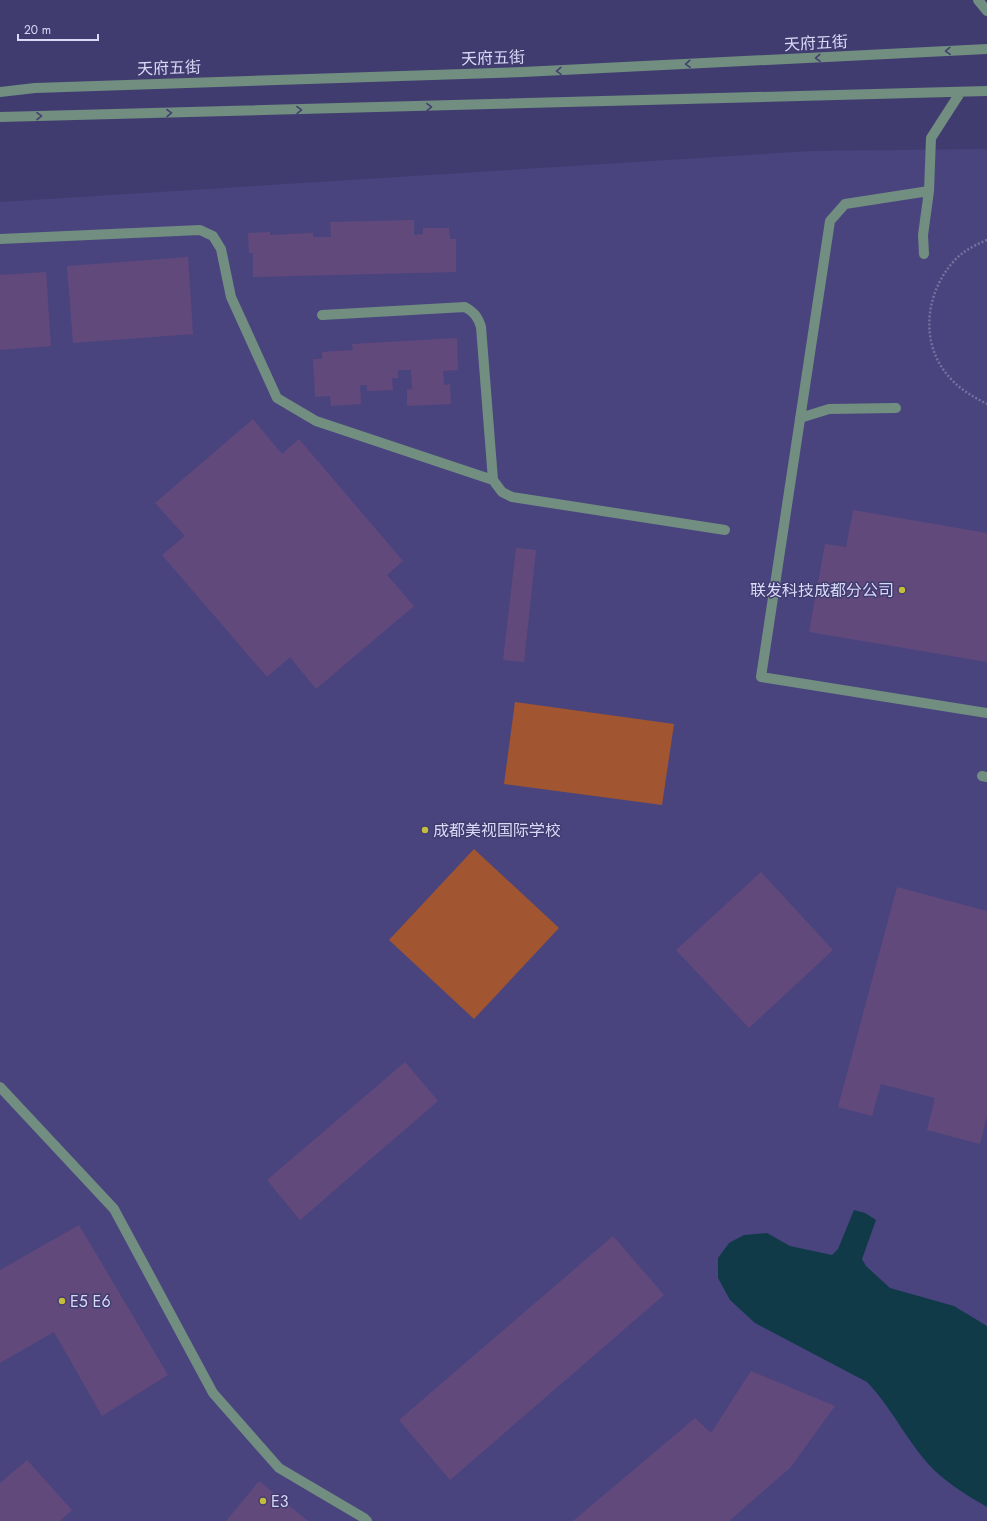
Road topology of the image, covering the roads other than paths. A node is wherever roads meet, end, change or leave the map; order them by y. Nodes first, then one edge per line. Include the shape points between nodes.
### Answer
1 (978, 0) edge
2 (987, 11) edge
3 (987, 49) edge
4 (987, 91) edge
5 (0, 92) edge
6 (960, 93) junction
7 (0, 117) edge
8 (929, 191) junction
9 (0, 239) edge
10 (924, 254) dead end
11 (322, 315) dead end
12 (896, 408) dead end
13 (800, 418) junction
14 (493, 480) junction
15 (725, 530) dead end
16 (987, 713) edge
17 (0, 1087) edge
18 (367, 1521) edge

1 - 2 street
3 -> 5 street, 天府五街 via 530,72 42,87
4 - 6 street
7 -> 6 street
6 - 8 street via 931,138
8 - 10 street via 923,235
8 - 13 street via 845,204 830,221
9 - 14 street via 200,230 213,236 221,249 231,297 277,398 316,421
11 - 14 street via 465,307 473,312 481,327
12 - 13 street via 829,409
13 - 16 street via 761,677
14 - 15 street via 502,492 512,497
17 - 18 street via 114,1208 213,1393 279,1468

